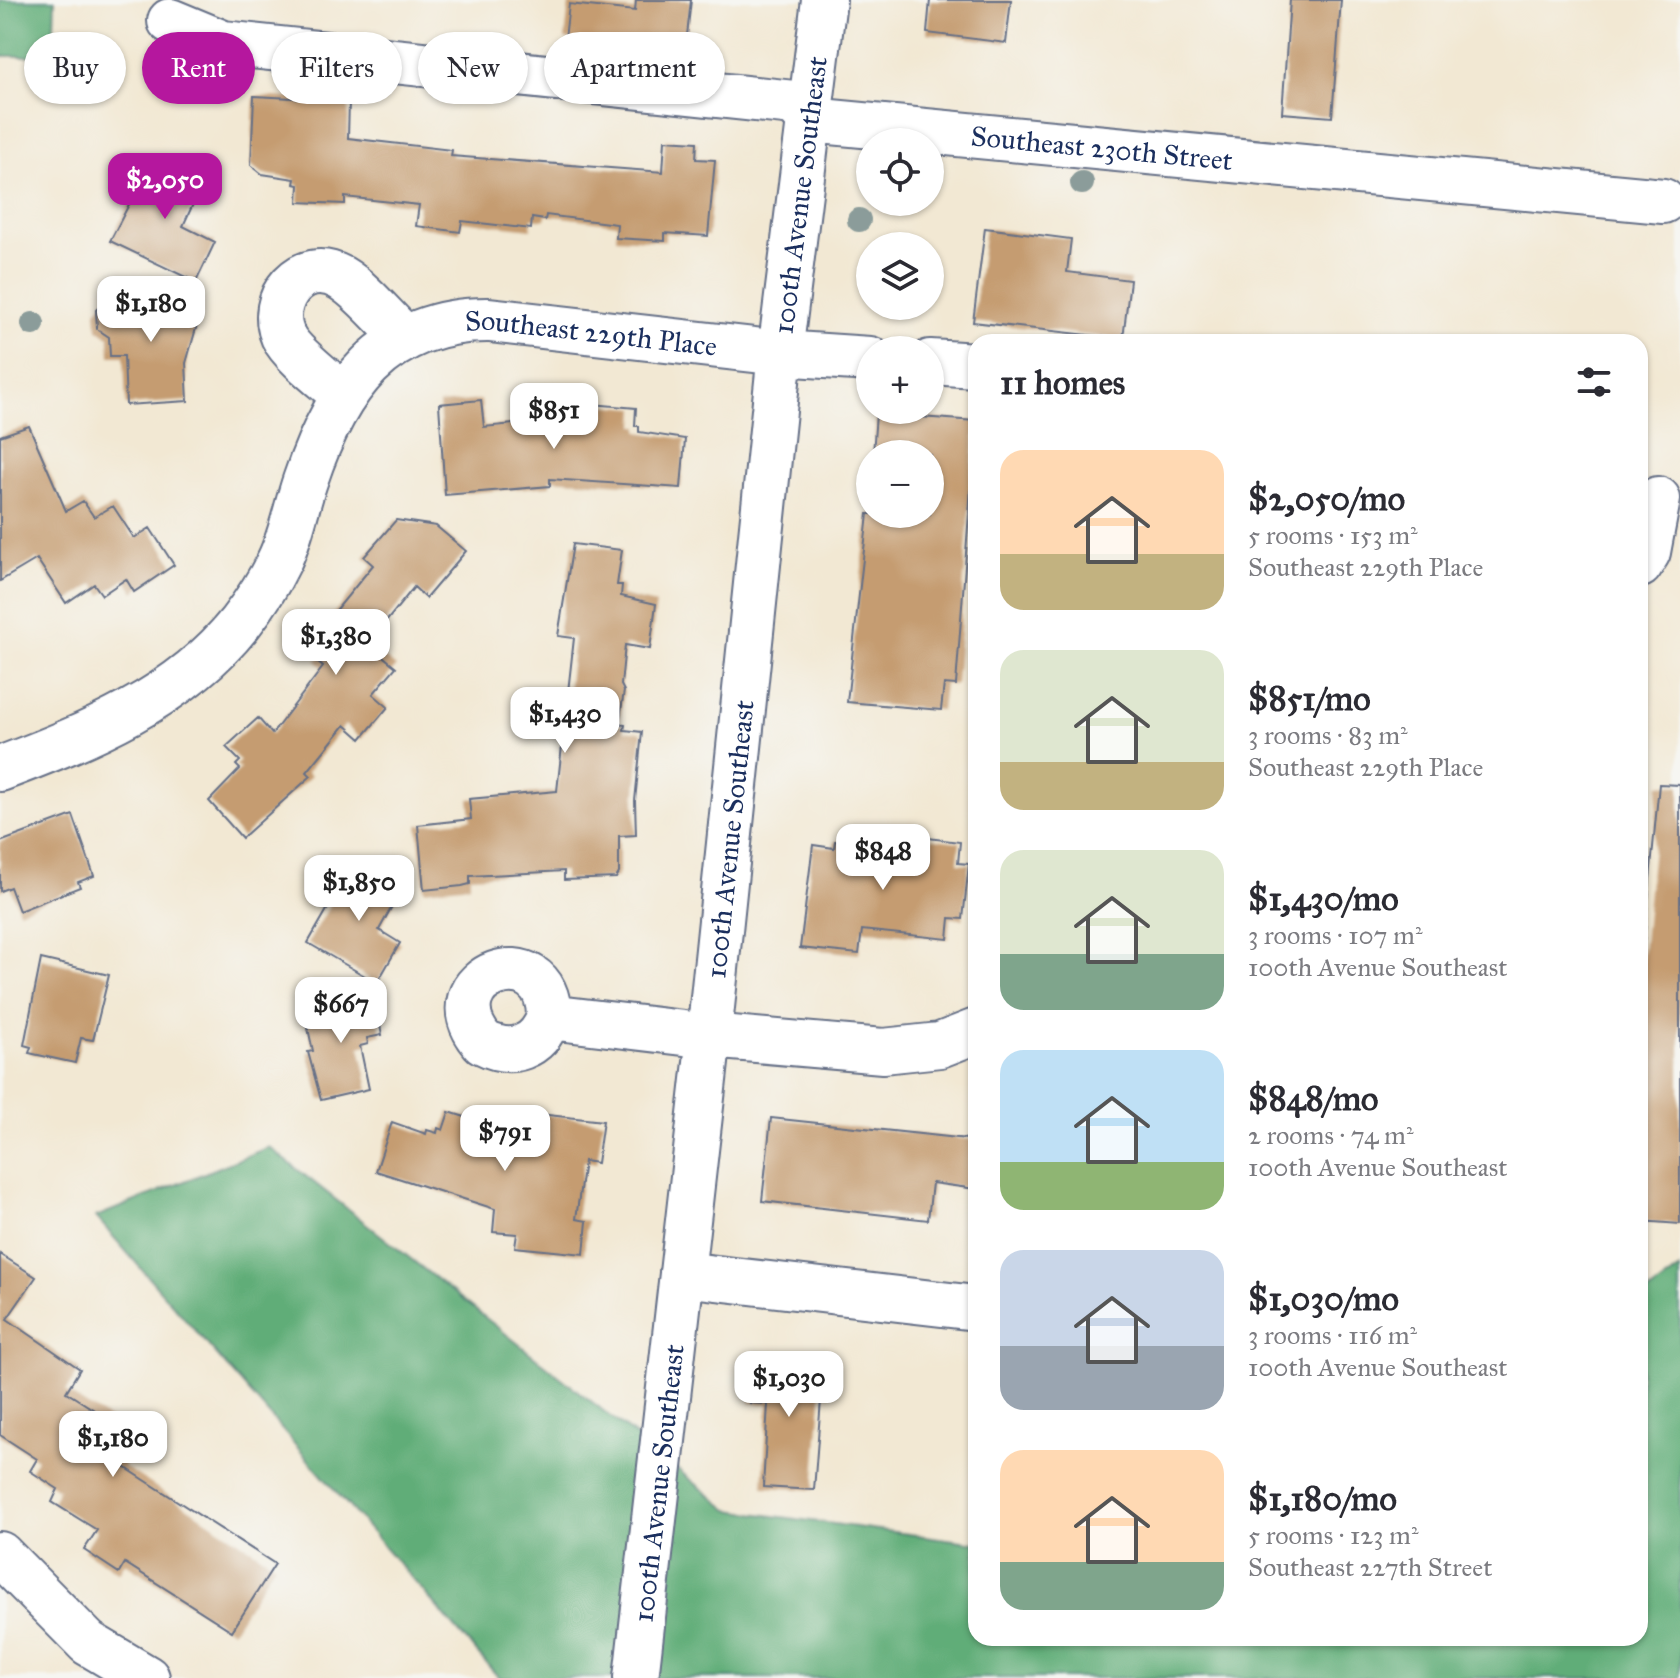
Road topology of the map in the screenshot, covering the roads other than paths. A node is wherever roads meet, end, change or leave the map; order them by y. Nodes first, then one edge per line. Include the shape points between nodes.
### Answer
1 (824, 0) edge
2 (170, 21) dead end
3 (810, 120) junction
4 (1663, 201) dead end
5 (404, 337) junction
6 (780, 353) junction
7 (856, 358) edge
8 (944, 363) edge
9 (968, 364) edge
10 (344, 396) junction
11 (1658, 499) dead end
12 (1648, 552) edge
13 (2, 763) edge
14 (549, 1017) dead end
15 (968, 1034) edge
16 (709, 1036) junction
17 (682, 1274) junction
18 (968, 1307) edge
19 (0, 1554) edge
20 (147, 1678) edge
21 (636, 1678) edge

1 - 3 street, 100th Avenue Southeast
2 - 3 street, Southeast 230th Street via 223,43 794,103
3 - 4 street, Southeast 230th Street
3 - 6 street, 100th Avenue Southeast
5 - 6 street, Southeast 229th Place via 457,319 489,320
5 - 10 street, Southeast 229th Place via 365,366
5 - 10 street via 341,278 322,272 296,278 282,293 277,319 284,340
6 - 7 street, Southeast 229th Place
6 - 16 street, 100th Avenue Southeast
8 - 9 street
10 - 13 street, Southeast 229th Place via 306,476 280,560 239,624 181,681 115,721
11 - 12 street
14 - 16 street
15 - 16 street via 907,1050
16 - 17 street, 100th Avenue Southeast
17 - 18 street
17 - 21 street, 100th Avenue Southeast
19 - 20 street via 88,1643

